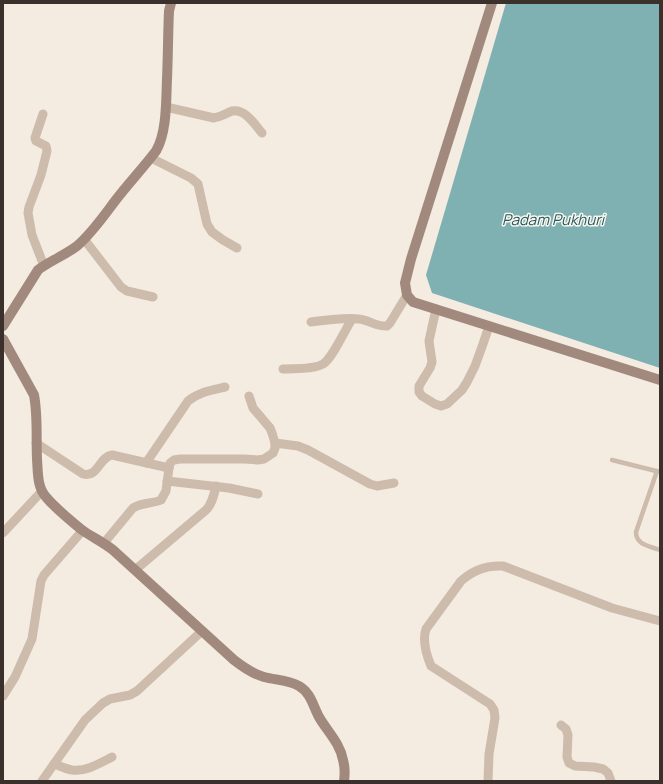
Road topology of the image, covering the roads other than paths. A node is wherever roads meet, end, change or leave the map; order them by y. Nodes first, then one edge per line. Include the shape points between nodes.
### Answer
1 (170, 3) edge
2 (492, 3) edge
3 (166, 107) junction
4 (43, 114) dead end
5 (262, 133) dead end
6 (151, 158) junction
7 (84, 240) junction
8 (237, 248) dead end
9 (44, 266) junction
10 (407, 295) junction
11 (153, 297) dead end
12 (436, 309) junction
13 (352, 319) junction
14 (312, 322) dead end
15 (3, 326) edge
16 (489, 326) junction
17 (3, 339) edge
18 (283, 369) dead end
19 (660, 380) edge
20 (225, 387) dead end
21 (249, 396) dead end
22 (36, 442) junction
23 (275, 443) junction
24 (612, 460) dead end
25 (146, 463) junction
26 (169, 468) junction
27 (658, 472) edge
28 (167, 480) junction
29 (394, 483) dead end
30 (216, 486) junction
31 (42, 491) junction
32 (258, 494) dead end
33 (83, 530) junction
34 (3, 533) edge
35 (104, 543) junction
36 (660, 550) edge
37 (135, 570) junction
38 (660, 622) edge
39 (202, 631) junction
40 (3, 696) edge
41 (561, 725) dead end
42 (112, 757) dead end
43 (54, 764) junction
44 (42, 781) edge
45 (344, 781) edge
46 (488, 781) edge
47 (611, 781) edge

1 - 3 street
2 - 10 street via 410,259 405,283
3 - 5 street via 214,118 234,110 247,116
3 - 6 street via 162,139
4 - 9 street via 35,138 38,143 46,146 47,151 28,213 32,235
6 - 7 street
6 - 8 street via 198,184 207,224 212,232
7 - 9 street
7 - 11 street via 120,287
9 - 15 street via 38,270
10 - 12 street via 413,302
10 - 13 street via 387,326
12 - 16 street
12 - 16 street via 429,341 432,362 419,386 419,392 441,406 447,404 462,390 475,366
13 - 14 street
13 - 18 street via 324,364
16 - 19 street
17 - 22 street via 34,395
20 - 25 street via 201,393 188,401
21 - 23 street via 253,408 270,428
22 - 25 street via 87,475 94,472 108,456
22 - 31 street via 38,479
23 - 26 street via 272,453 264,459 180,459 170,463
23 - 29 street via 308,450 370,484 377,486
24 - 27 lane
25 - 26 street
26 - 28 street
27 - 36 lane via 636,537 639,542
28 - 30 street
28 - 35 street via 166,491 161,500 133,508
30 - 32 street
30 - 37 street via 210,506
31 - 33 street via 63,514
31 - 34 street
33 - 35 street
33 - 40 street via 41,581 32,639 15,677
35 - 37 street
37 - 39 street
38 - 46 street via 612,608 502,566 485,567 461,581 426,629 424,641 431,666 490,704 494,710
39 - 43 street via 137,691 104,703 86,720
39 - 45 street via 245,668 262,677 299,686 310,696 319,717 338,746 345,769
41 - 47 street via 568,735 569,763 603,769
42 - 43 street via 95,766 78,770
43 - 44 street

